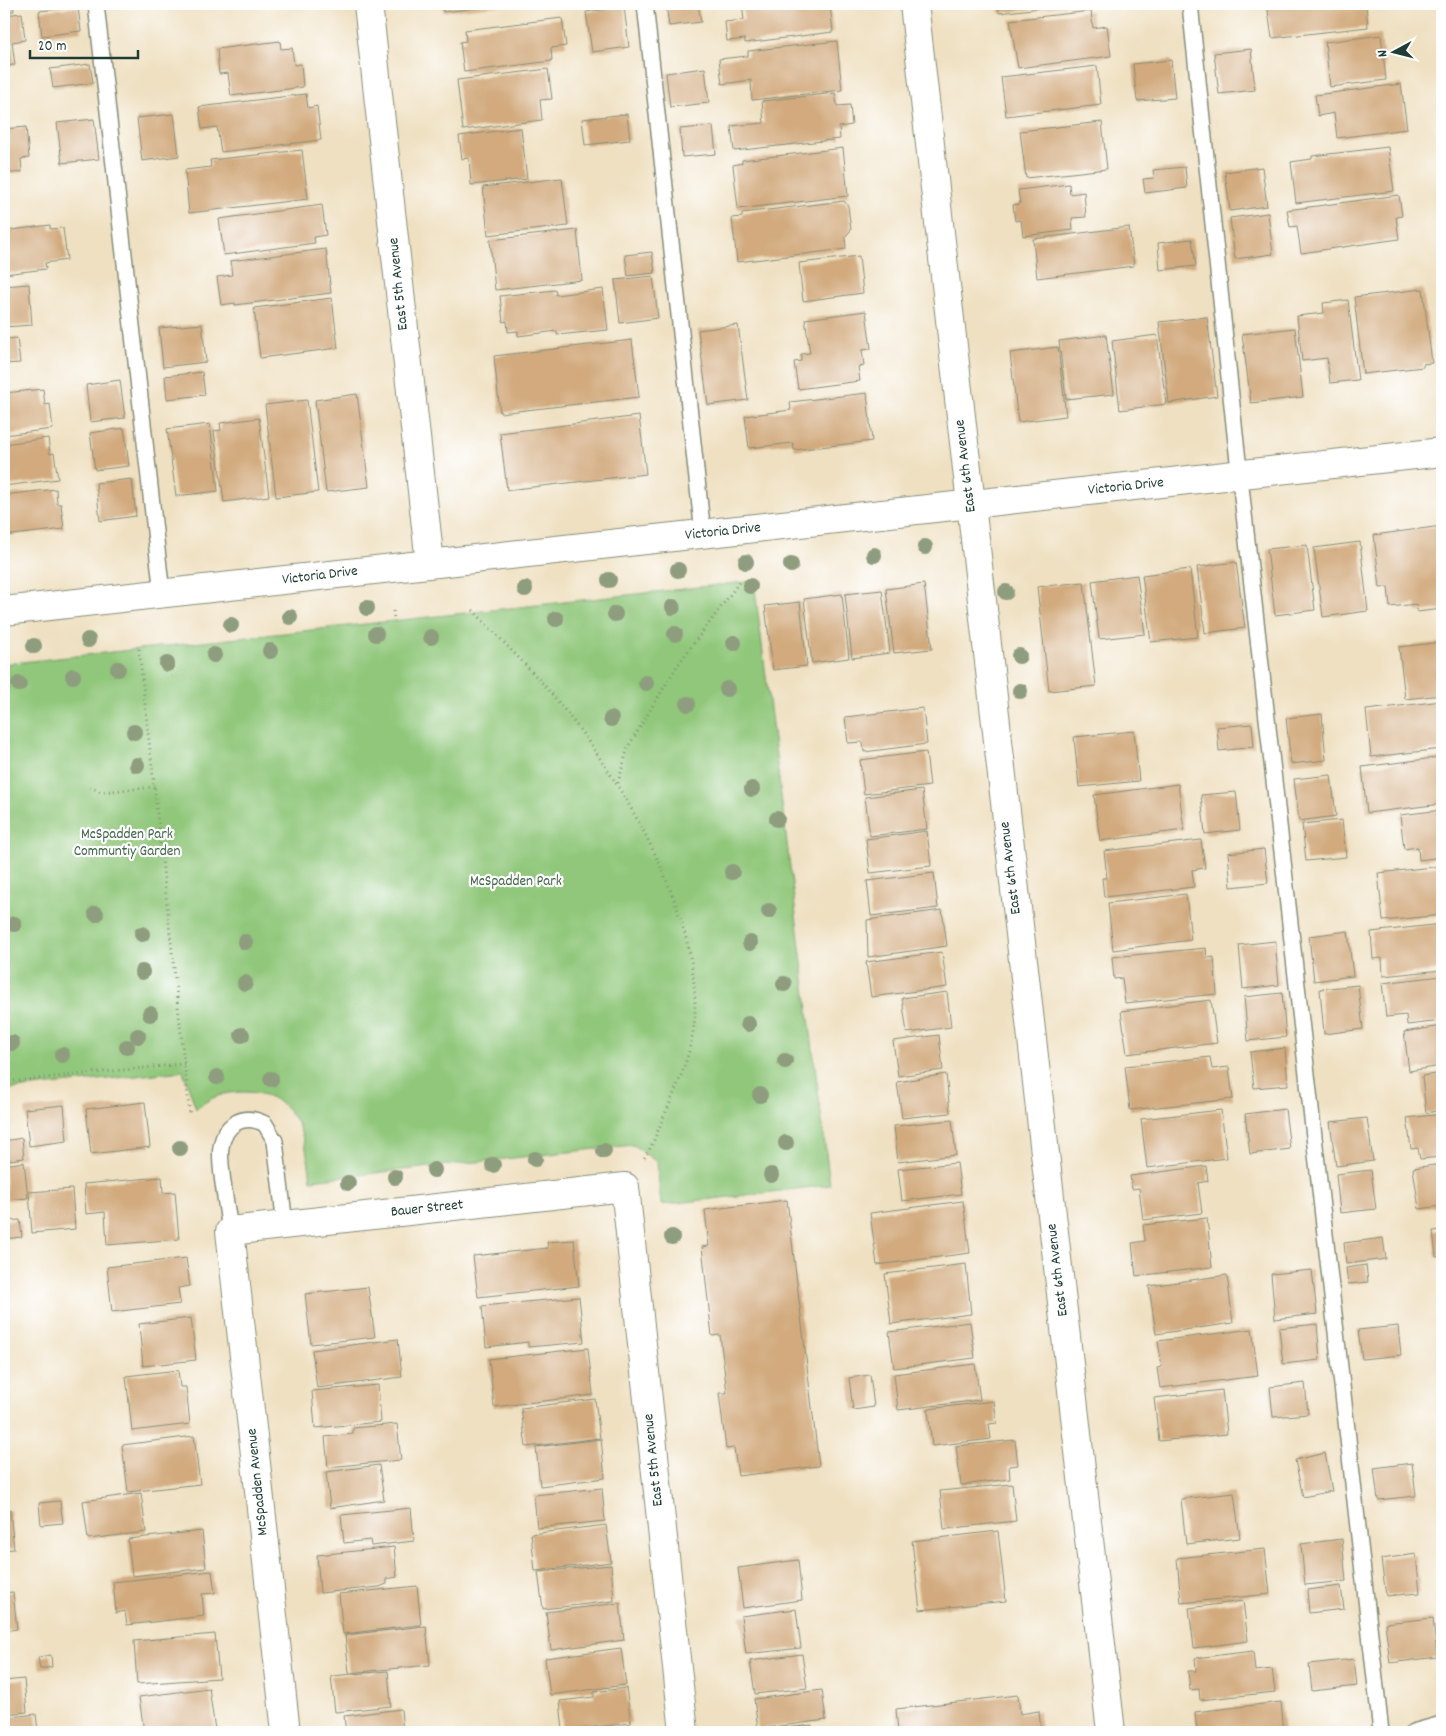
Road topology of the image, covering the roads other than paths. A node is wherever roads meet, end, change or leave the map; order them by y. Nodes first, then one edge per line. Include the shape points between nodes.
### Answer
1 (96, 4) edge
2 (368, 4) edge
3 (645, 4) edge
4 (914, 4) edge
5 (1190, 4) edge
6 (1442, 452) edge
7 (1240, 474) junction
8 (970, 504) junction
9 (703, 534) junction
10 (430, 564) junction
11 (162, 594) junction
12 (4, 611) edge
13 (625, 1187) joint
14 (285, 1225) junction
15 (230, 1231) junction
16 (1442, 1724) edge
17 (286, 1732) edge
18 (684, 1732) edge
19 (1111, 1732) edge
20 (1381, 1732) edge
21 (1414, 1732) edge

1 - 11 lane
2 - 10 street, East 5th Avenue
3 - 9 lane
4 - 8 street, East 6th Avenue
5 - 7 lane
6 - 7 street, Victoria Drive
7 - 8 street, Victoria Drive
7 - 20 lane
8 - 9 street, Victoria Drive
8 - 19 street, East 6th Avenue
9 - 10 street, Victoria Drive
10 - 11 street, Victoria Drive
11 - 12 street, Victoria Drive
13 - 14 street, Bauer Street
13 - 18 street, East 5th Avenue
14 - 15 street, Bauer Street
14 - 15 lane via 275,1141 266,1124 247,1118 236,1121 226,1131 220,1149
15 - 17 street, McSpadden Avenue
16 - 21 lane

